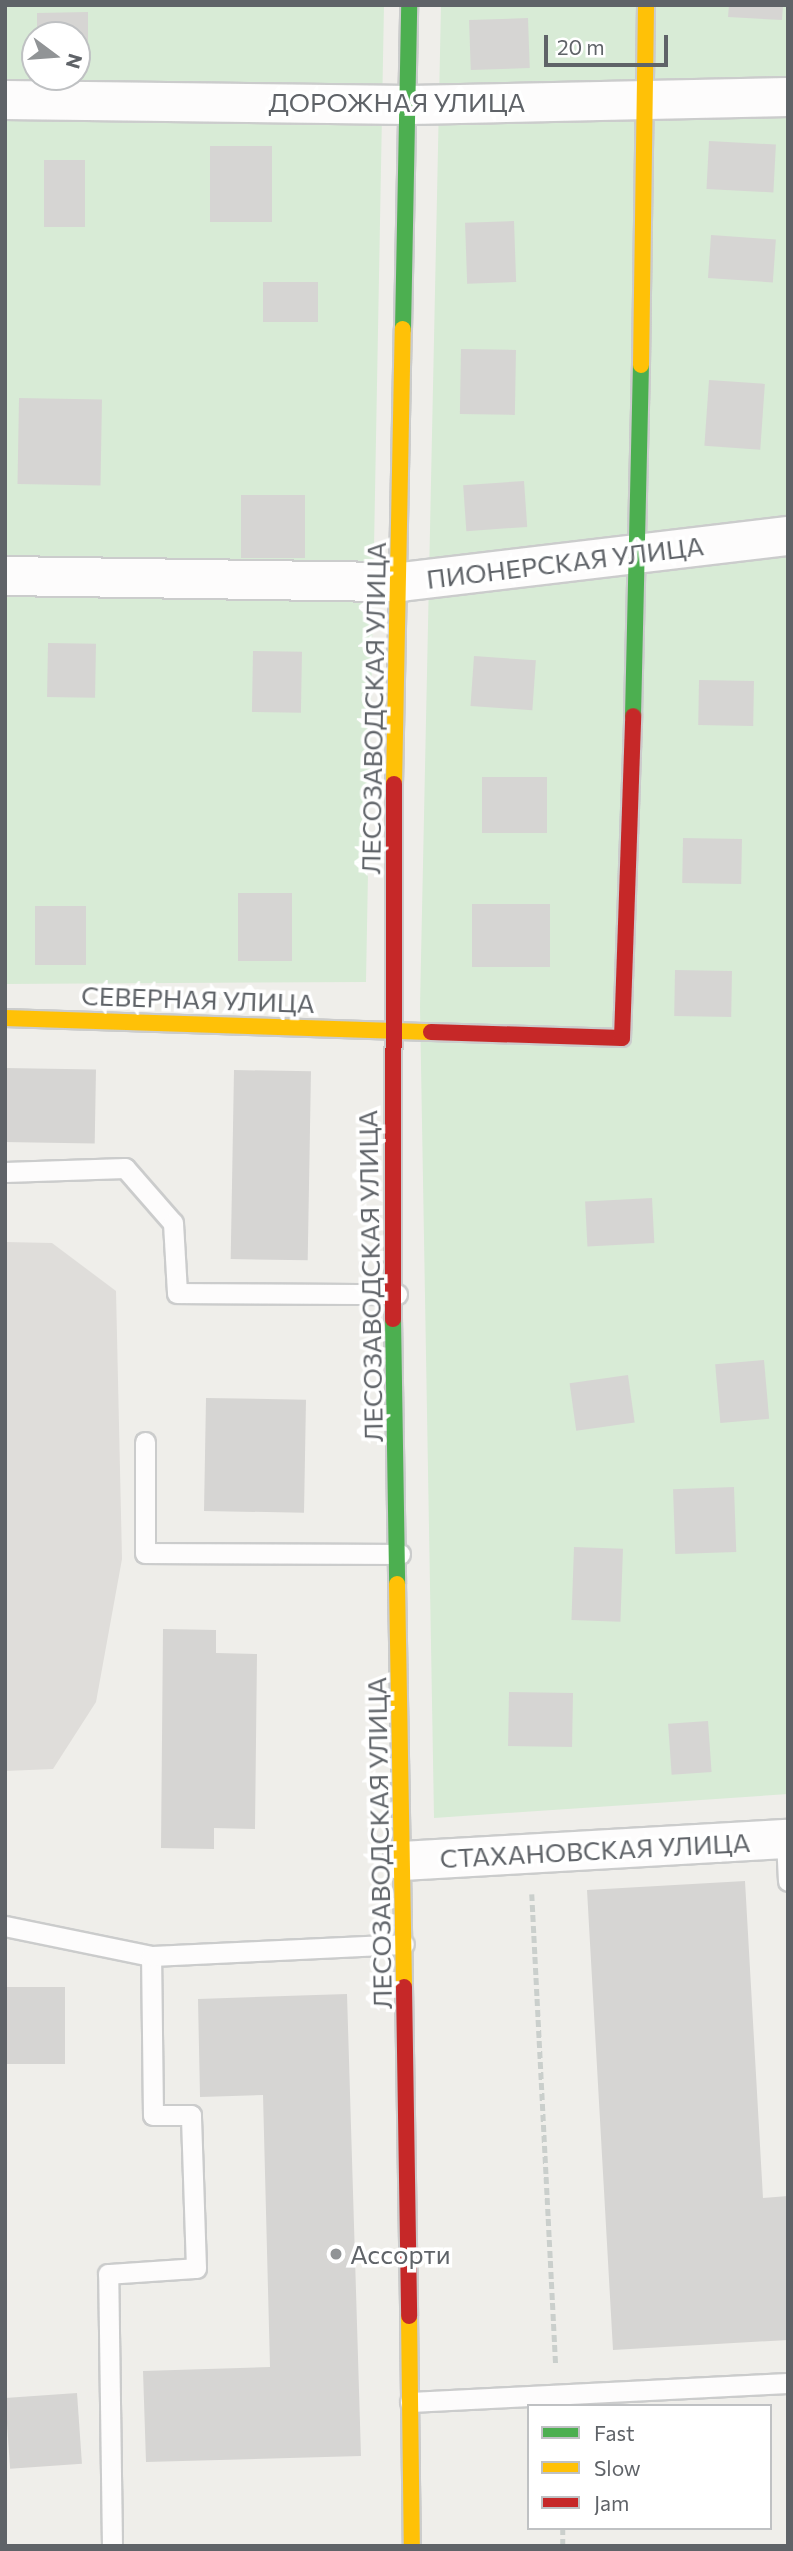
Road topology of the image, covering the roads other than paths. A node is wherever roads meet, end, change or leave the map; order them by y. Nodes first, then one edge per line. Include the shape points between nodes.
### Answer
1 (410, 5) edge
2 (646, 5) edge
3 (647, 97) junction
4 (788, 97) edge
5 (5, 100) edge
6 (410, 105) junction
7 (788, 536) edge
8 (638, 553) junction
9 (5, 576) edge
10 (401, 582) junction
11 (5, 1018) edge
12 (389, 1029) junction
13 (5, 1172) edge
14 (397, 1294) junction
15 (145, 1442) dead end
16 (400, 1554) junction
17 (787, 1840) edge
18 (402, 1861) junction
19 (788, 1881) edge
20 (5, 1926) edge
21 (404, 1944) junction
22 (151, 1956) junction
23 (788, 2383) edge
24 (410, 2402) junction
25 (112, 2546) edge
26 (412, 2546) edge

1 - 6 street, ЛЕСОЗАВОДСКАЯ УЛИЦА
2 - 3 street
3 - 4 street, ДОРОЖНАЯ УЛИЦА
3 - 6 street, ДОРОЖНАЯ УЛИЦА
3 - 8 street
5 - 6 street, ДОРОЖНАЯ УЛИЦА
6 - 10 street, ЛЕСОЗАВОДСКАЯ УЛИЦА
7 - 8 street, ПИОНЕРСКАЯ УЛИЦА
8 - 10 street, ПИОНЕРСКАЯ УЛИЦА
8 - 12 street, СЕВЕРНАЯ УЛИЦА via 622,1038
9 - 10 street, ПИОНЕРСКАЯ УЛИЦА
10 - 12 street, ЛЕСОЗАВОДСКАЯ УЛИЦА
11 - 12 street, СЕВЕРНАЯ УЛИЦА
12 - 14 street, ЛЕСОЗАВОДСКАЯ УЛИЦА
13 - 14 lane via 125,1168 173,1223 177,1293
14 - 16 street, ЛЕСОЗАВОДСКАЯ УЛИЦА
15 - 16 lane via 145,1553
16 - 18 street, ЛЕСОЗАВОДСКАЯ УЛИЦА
17 - 18 street, СТАХАНОВСКАЯ УЛИЦА
17 - 19 lane
18 - 21 street, ЛЕСОЗАВОДСКАЯ УЛИЦА
20 - 22 lane
21 - 22 lane
21 - 24 street, ЛЕСОЗАВОДСКАЯ УЛИЦА
22 - 25 lane via 153,2115 191,2115 196,2268 108,2274
23 - 24 lane
24 - 26 street, ЛЕСОЗАВОДСКАЯ УЛИЦА

